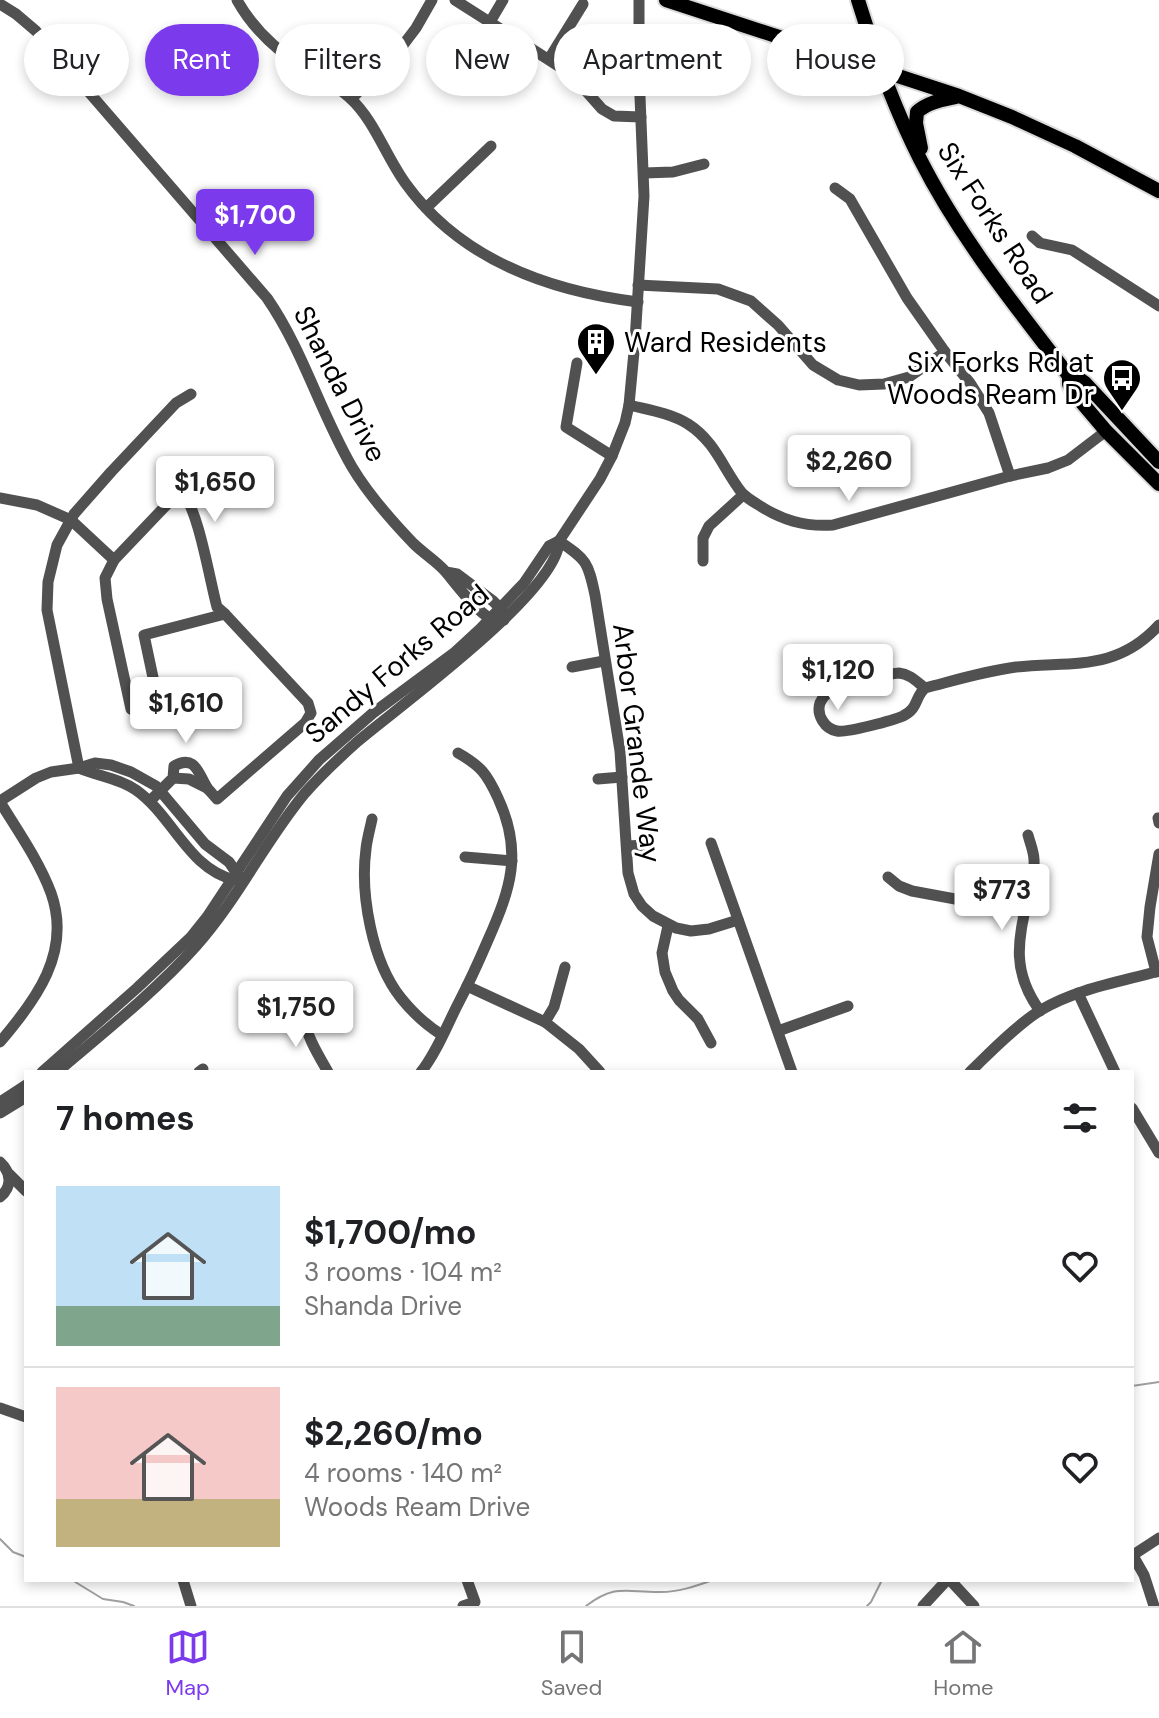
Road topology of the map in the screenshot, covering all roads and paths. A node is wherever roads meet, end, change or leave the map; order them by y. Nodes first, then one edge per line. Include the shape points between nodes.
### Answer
1 (237, 0) edge
2 (432, 0) edge
3 (455, 0) edge
4 (503, 0) edge
5 (639, 0) edge
6 (666, 0) edge
7 (858, 0) edge
8 (0, 4) edge
9 (583, 4) dead end
10 (490, 22) junction
11 (866, 24) edge
12 (767, 33) edge
13 (549, 59) junction
14 (904, 78) edge
15 (892, 96) edge
16 (959, 96) junction
17 (351, 99) junction
18 (641, 117) junction
19 (491, 146) dead end
20 (921, 161) junction
21 (704, 164) dead end
22 (644, 173) junction
23 (835, 188) dead end
24 (1159, 191) edge
25 (426, 208) junction
26 (1032, 236) dead end
27 (638, 285) junction
28 (638, 302) junction
29 (1159, 306) edge
30 (945, 352) junction
31 (577, 363) dead end
32 (1069, 376) junction
33 (191, 394) dead end
34 (629, 405) junction
35 (1106, 431) junction
36 (612, 456) junction
37 (1159, 462) edge
38 (1010, 476) junction
39 (1159, 484) edge
40 (743, 495) junction
41 (0, 498) edge
42 (71, 520) junction
43 (559, 541) junction
44 (114, 560) junction
45 (703, 561) dead end
46 (446, 572) junction
47 (225, 614) junction
48 (502, 614) junction
49 (491, 619) junction
50 (1159, 625) edge
51 (604, 661) junction
52 (572, 667) dead end
53 (925, 688) junction
54 (458, 753) dead end
55 (79, 768) junction
56 (622, 777) junction
57 (598, 779) dead end
58 (160, 792) junction
59 (150, 801) junction
60 (0, 802) edge
61 (372, 819) dead end
62 (1028, 835) dead end
63 (711, 843) dead end
64 (647, 845) dead end
65 (627, 846) junction
66 (1159, 854) edge
67 (465, 857) dead end
68 (512, 861) junction
69 (237, 877) junction
70 (888, 877) dead end
71 (1025, 912) junction
72 (738, 920) junction
73 (668, 926) junction
74 (565, 967) dead end
75 (1157, 972) edge
76 (467, 986) junction
77 (1078, 993) junction
78 (848, 1006) dead end
79 (1040, 1011) junction
80 (303, 1014) dead end
81 (545, 1022) junction
82 (778, 1031) junction
83 (442, 1035) junction
84 (0, 1042) edge
85 (711, 1043) dead end
86 (44, 1070) edge
87 (59, 1070) edge
88 (327, 1070) edge
89 (425, 1070) edge
90 (598, 1070) edge
91 (791, 1070) edge
92 (972, 1070) edge
93 (1114, 1070) edge
94 (24, 1086) edge
95 (24, 1098) edge
96 (0, 1102) edge
97 (1134, 1111) edge
98 (0, 1113) edge
99 (1159, 1153) edge
100 (0, 1162) edge
101 (9, 1174) junction
102 (24, 1190) edge
103 (24, 1192) edge
104 (2, 1196) edge
105 (0, 1408) edge
106 (24, 1416) edge
107 (1159, 1538) edge
108 (1134, 1553) edge
109 (1134, 1556) edge
110 (184, 1582) edge
111 (467, 1582) edge
112 (946, 1582) edge
113 (950, 1582) edge
114 (469, 1604) edge
115 (191, 1606) edge
116 (923, 1606) edge
117 (974, 1606) edge
118 (1154, 1606) edge

1 - 17 street via 254,27 280,51
2 - 17 street via 394,57
3 - 10 street
4 - 10 street
5 - 18 street, Sandy Forks Road
6 - 12 main road
7 - 11 main road, Six Forks Road
8 - 46 street, Shanda Drive via 36,31 267,298 359,477 401,530
9 - 13 street
10 - 13 street
13 - 18 street via 571,74 602,109 614,116
14 - 16 main road
15 - 20 main road, Six Forks Road
16 - 20 main road via 917,112
16 - 24 main road via 1075,146
17 - 25 street
18 - 22 street, Sandy Forks Road
19 - 25 street
20 - 32 main road, Six Forks Road via 977,253
21 - 22 street
22 - 27 street, Sandy Forks Road
23 - 30 street via 850,199
25 - 28 street via 509,269
26 - 29 street via 1072,250
27 - 28 street, Sandy Forks Road
27 - 30 street via 718,289 751,301 813,365 859,385 909,377
28 - 34 street, Sandy Forks Road
30 - 38 street via 989,413
31 - 36 street via 566,427
32 - 35 main road, Six Forks Road via 1072,391
32 - 37 main road, Six Forks Road via 1085,383
33 - 42 street via 176,403
34 - 36 street, Sandy Forks Road
34 - 40 street via 663,412 704,437
35 - 38 street via 1068,460
35 - 39 main road, Six Forks Road
36 - 43 street, Sandy Forks Road
38 - 40 street via 833,525 790,522
40 - 45 street via 709,526
41 - 42 street via 37,505
42 - 44 street
42 - 55 street via 57,545 47,610
43 - 48 street, Sandy Forks Road via 549,546
43 - 51 street, Arbor Grande Way via 583,558 590,572
44 - 47 street via 182,493 196,524 217,607
44 - 47 street via 105,578 107,599 131,709 139,714 157,707 158,701 144,635
46 - 48 street, Shanda Drive via 457,574
46 - 49 street, Shanda Drive
47 - 58 street via 308,703 311,713 217,799 197,778 173,778
48 - 49 street
48 - 69 street, Sandy Forks Road via 477,645 326,771
49 - 69 street, Sandy Forks Road via 319,760 287,796
50 - 53 street via 1145,640 1107,659 984,672
51 - 52 street
51 - 56 street, Arbor Grande Way
53 - 53 street via 915,709 902,717 836,731 820,716 820,703 828,692 895,673
54 - 68 street via 476,763 490,783 507,818
55 - 58 street via 111,765
55 - 59 street via 134,788
55 - 60 street via 36,778
56 - 57 street
56 - 65 street, Arbor Grande Way
58 - 59 street
58 - 69 street via 205,844 229,862
59 - 69 street via 207,867 221,877
60 - 84 street via 52,895 57,943 37,994
61 - 83 street via 365,872 374,938 399,997
62 - 71 street via 1034,859
63 - 72 street
64 - 65 street
65 - 73 street, Arbor Grande Way via 634,894
66 - 75 street via 1147,937
67 - 68 street
68 - 76 street via 505,902
69 - 86 street, Sandy Forks Road via 191,937
69 - 87 street, Sandy Forks Road via 196,946
70 - 71 street via 912,891
71 - 79 street via 1018,958
72 - 73 street via 691,931
72 - 82 street
73 - 85 street via 662,953 665,972
74 - 81 street
75 - 77 street
76 - 81 street
76 - 83 street
77 - 79 street
77 - 93 street
78 - 82 street
79 - 92 street
80 - 88 street
81 - 90 street
82 - 91 street
83 - 89 street
94 - 96 street
95 - 98 street
97 - 99 street
100 - 101 street
101 - 102 street
101 - 104 street
103 - 104 street
105 - 106 street
107 - 108 street
109 - 118 street
110 - 115 street
111 - 114 street
112 - 116 street
113 - 117 street

